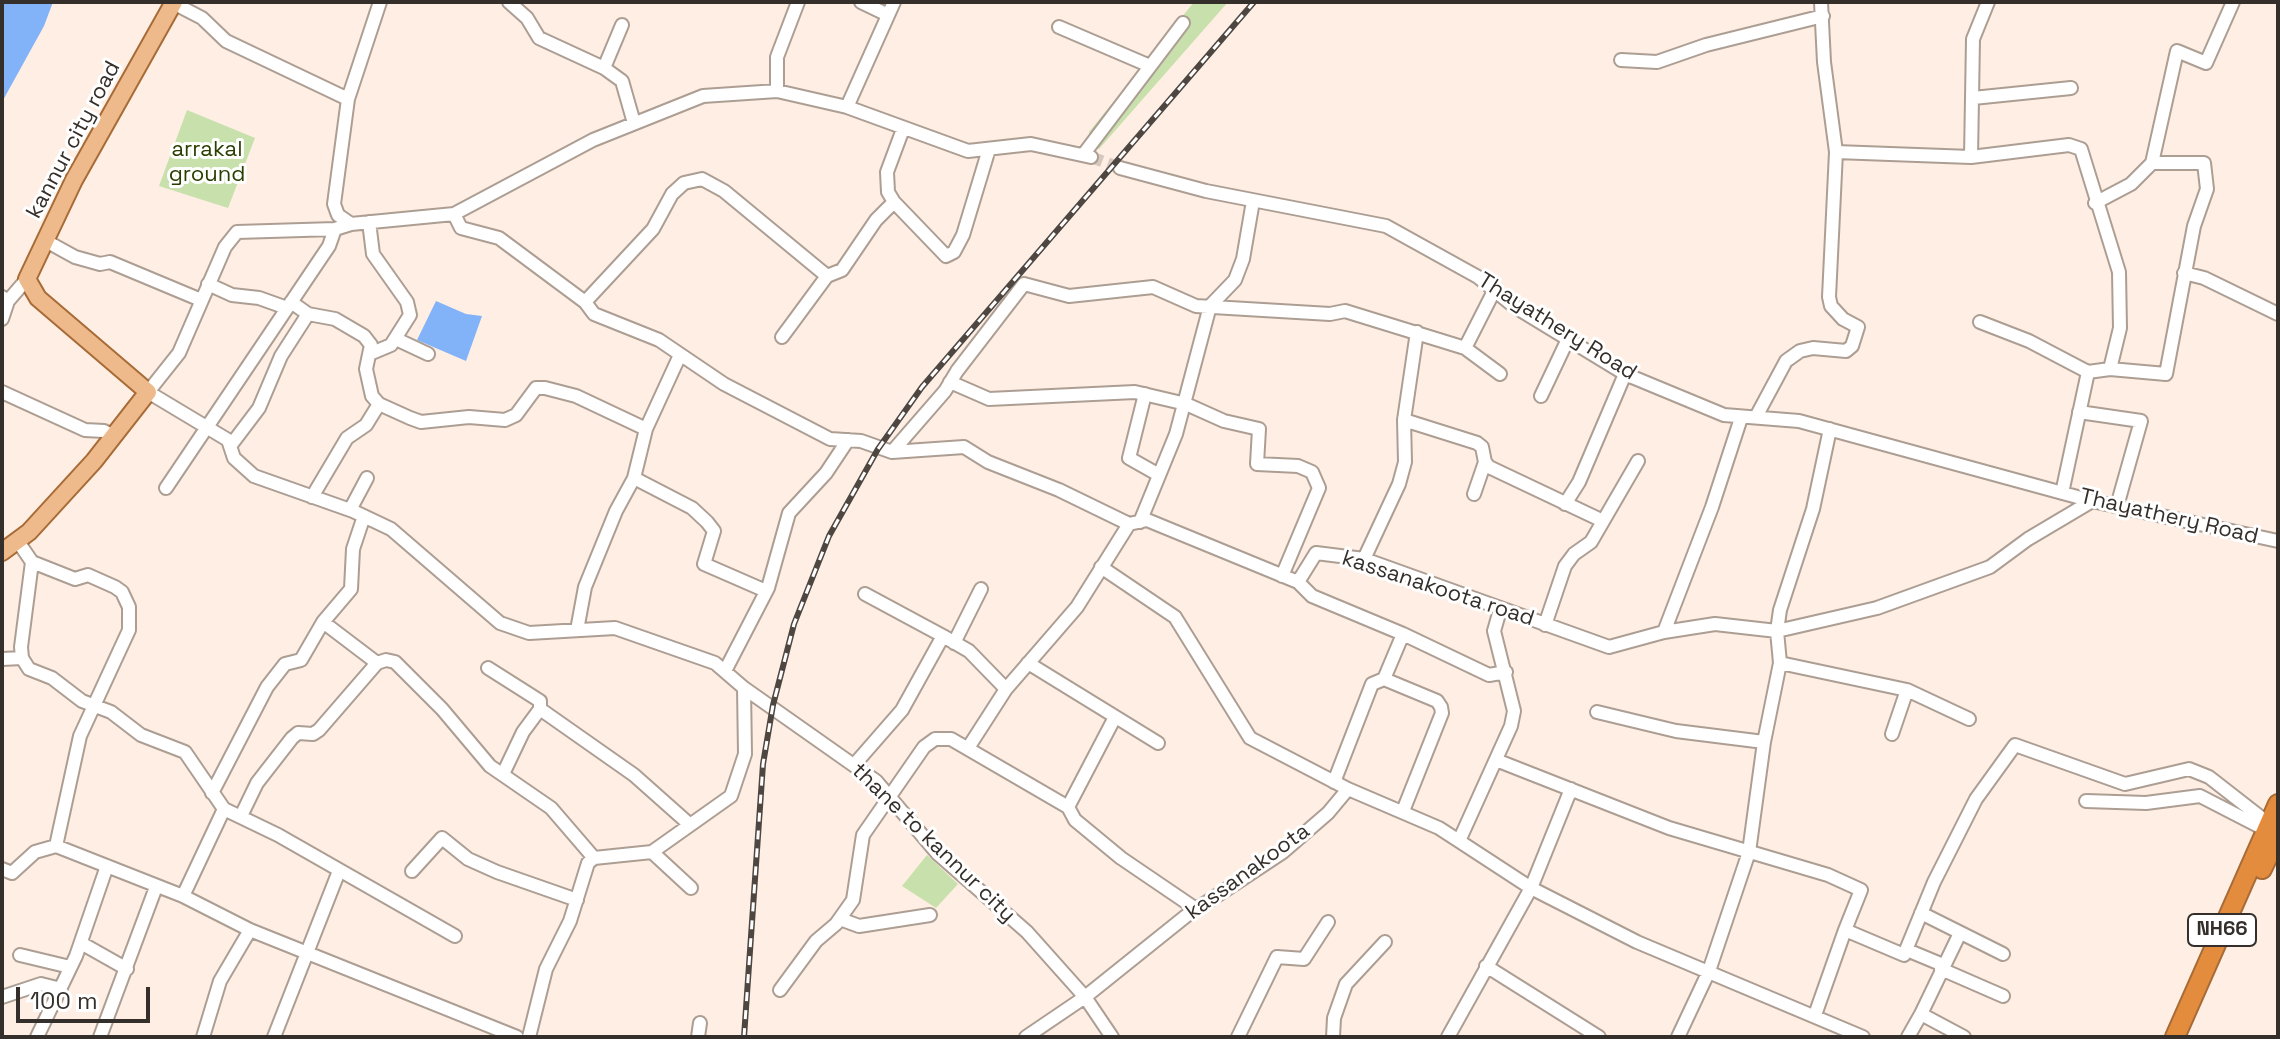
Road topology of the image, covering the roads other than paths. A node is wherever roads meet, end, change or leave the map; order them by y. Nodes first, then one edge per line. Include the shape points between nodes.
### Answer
1 (380, 2) edge
2 (509, 2) edge
3 (798, 2) edge
4 (861, 2) edge
5 (894, 2) edge
6 (1821, 2) edge
7 (1988, 2) edge
8 (2233, 2) edge
9 (174, 3) edge
10 (886, 14) junction
11 (1823, 16) junction
12 (1183, 23) dead end
13 (622, 25) dead end
14 (1059, 27) dead end
15 (1621, 60) dead end
16 (1150, 66) junction
17 (604, 68) junction
18 (2071, 88) dead end
19 (777, 91) junction
20 (1973, 98) junction
21 (348, 99) junction
22 (847, 107) junction
23 (634, 123) junction
24 (903, 129) junction
25 (989, 149) junction
26 (1836, 152) junction
27 (1971, 157) junction
28 (2152, 163) junction
29 (1120, 168) tunnel mouth
30 (1253, 201) junction
31 (894, 202) junction
32 (2095, 203) junction
33 (454, 214) junction
34 (369, 222) junction
35 (351, 224) junction
36 (335, 229) junction
37 (46, 241) junction
38 (2184, 273) junction
39 (827, 276) junction
40 (27, 279) junction
41 (208, 284) junction
42 (1495, 289) junction
43 (5, 299) edge
44 (201, 300) junction
45 (585, 302) junction
46 (289, 305) junction
47 (1210, 306) junction
48 (308, 314) junction
49 (2278, 314) edge
50 (2, 319) edge
51 (1980, 322) dead end
52 (1417, 332) junction
53 (782, 337) dead end
54 (396, 339) junction
55 (1568, 339) junction
56 (1465, 348) junction
57 (372, 353) junction
58 (428, 354) dead end
59 (680, 355) junction
60 (2110, 369) junction
61 (2088, 372) junction
62 (1500, 374) dead end
63 (1625, 374) junction
64 (950, 382) junction
65 (2, 392) edge
66 (148, 392) junction
67 (1145, 394) junction
68 (1541, 396) dead end
69 (379, 404) junction
70 (1186, 404) junction
71 (2079, 412) junction
72 (1757, 415) junction
73 (1741, 418) junction
74 (1404, 420) junction
75 (210, 427) junction
76 (646, 429) junction
77 (1830, 429) junction
78 (114, 436) junction
79 (848, 440) junction
80 (231, 445) junction
81 (892, 452) junction
82 (1638, 461) dead end
83 (1485, 462) junction
84 (1159, 475) junction
85 (367, 478) dead end
86 (634, 478) junction
87 (166, 488) dead end
88 (2062, 493) junction
89 (1474, 494) dead end
90 (312, 497) junction
91 (2092, 501) junction
92 (1565, 504) junction
93 (2117, 506) junction
94 (350, 510) junction
95 (364, 516) junction
96 (1603, 521) junction
97 (1134, 523) junction
98 (2278, 541) edge
99 (19, 543) junction
100 (2, 552) edge
101 (1364, 559) junction
102 (32, 562) junction
103 (1101, 567) junction
104 (1282, 576) junction
105 (1298, 582) junction
106 (981, 589) dead end
107 (766, 591) junction
108 (865, 594) dead end
109 (1500, 610) junction
110 (323, 622) junction
111 (1545, 625) junction
112 (577, 630) junction
113 (1777, 631) junction
114 (1664, 632) junction
115 (1403, 634) junction
116 (949, 639) junction
117 (22, 658) junction
118 (3, 660) edge
119 (377, 663) junction
120 (1028, 663) junction
121 (1780, 663) junction
122 (488, 668) dead end
123 (725, 671) junction
124 (1506, 672) junction
125 (1384, 679) junction
126 (744, 688) junction
127 (1006, 689) junction
128 (1907, 690) junction
129 (96, 706) junction
130 (540, 709) junction
131 (1597, 712) dead end
132 (1114, 719) junction
133 (1969, 719) dead end
134 (1892, 734) dead end
135 (1764, 742) junction
136 (1158, 743) dead end
137 (968, 748) junction
138 (1496, 760) junction
139 (854, 765) junction
140 (503, 774) junction
141 (1334, 782) junction
142 (1348, 789) junction
143 (1571, 789) junction
144 (212, 793) junction
145 (890, 798) junction
146 (2086, 801) dead end
147 (2278, 804) edge
148 (1068, 807) junction
149 (224, 809) junction
150 (1403, 811) junction
151 (241, 816) junction
152 (688, 823) junction
153 (2271, 829) edge
154 (1459, 841) junction
155 (56, 846) junction
156 (652, 852) junction
157 (1749, 852) junction
158 (594, 858) junction
159 (107, 866) junction
160 (2, 869) edge
161 (339, 871) junction
162 (412, 871) dead end
163 (156, 887) junction
164 (691, 888) dead end
165 (1531, 888) junction
166 (183, 896) junction
167 (577, 900) junction
168 (1196, 909) junction
169 (1921, 913) junction
170 (930, 915) dead end
171 (840, 919) junction
172 (1328, 922) dead end
173 (250, 930) junction
174 (1845, 930) junction
175 (1960, 933) junction
176 (455, 936) dead end
177 (1385, 942) dead end
178 (81, 943) junction
179 (1907, 950) junction
180 (305, 952) junction
181 (2003, 954) dead end
182 (20, 955) dead end
183 (1486, 966) junction
184 (70, 967) junction
185 (1942, 967) junction
186 (127, 969) junction
187 (1709, 971) junction
188 (61, 989) junction
189 (780, 990) dead end
190 (2003, 996) dead end
191 (2, 997) edge
192 (1085, 997) junction
193 (1921, 1014) junction
194 (1815, 1015) junction
195 (700, 1023) dead end
196 (37, 1037) edge
197 (100, 1037) edge
198 (203, 1037) edge
199 (274, 1037) edge
200 (517, 1037) edge
201 (529, 1037) edge
202 (698, 1037) edge
203 (1026, 1037) edge
204 (1112, 1037) edge
205 (1238, 1037) edge
206 (1333, 1037) edge
207 (1448, 1037) edge
208 (1599, 1037) edge
209 (1678, 1037) edge
210 (1863, 1037) edge
211 (1908, 1037) edge
212 (1964, 1037) edge
213 (2175, 1037) edge
214 (2186, 1037) edge

1 - 21 street
2 - 17 street via 539,38
3 - 19 street via 777,57
4 - 10 street
5 - 10 street
6 - 11 street
7 - 20 street via 1973,39
8 - 28 street via 2206,63 2177,51
9 - 21 street via 202,18 226,41
9 - 37 main road, kannur city road via 74,180
10 - 22 street
11 - 15 street via 1657,62
11 - 26 street
12 - 16 street
13 - 17 street
14 - 16 street
16 - 25 street via 1087,156 1031,144
17 - 23 street via 622,81
18 - 20 street
19 - 22 street
19 - 23 street via 703,96
20 - 27 street
21 - 35 street via 334,204 338,215
22 - 24 street
23 - 33 street
24 - 25 street via 968,151
24 - 31 street via 887,172
25 - 31 street via 954,252 946,256
26 - 27 street
26 - 72 street via 1829,297 1831,306 1843,319 1855,322 1858,331 1846,351 1813,348 1786,361
27 - 32 street via 2075,145 2085,156
28 - 32 street via 2131,184
28 - 38 street via 2204,163 2207,189
29 - 30 street, Thayathery Road
30 - 42 street, Thayathery Road via 1386,226
30 - 47 street via 1235,280
31 - 39 street via 842,270
32 - 60 street via 2119,272 2122,299
33 - 34 street
33 - 45 street via 461,228 499,238
34 - 35 street
34 - 54 street via 373,254 410,309
35 - 36 street
36 - 41 street via 237,232
36 - 46 street
37 - 40 main road, kannur city road
37 - 44 street via 75,257 110,262
38 - 49 street
38 - 60 street via 2166,374
39 - 45 street via 714,183 695,180 672,194 653,229
39 - 53 street
40 - 43 street
40 - 66 main road via 38,298
41 - 44 street
41 - 46 street via 232,295
42 - 55 street, Thayathery Road
42 - 56 street
43 - 50 street
44 - 66 street via 179,353
45 - 59 street via 594,314 659,340
46 - 48 street
46 - 75 street
47 - 52 street via 1345,311
47 - 64 street via 1188,304 1153,287 1069,296 1024,284
47 - 70 street
48 - 57 street via 335,319 364,336
48 - 80 street via 281,356 259,408
51 - 61 street
52 - 56 street
52 - 74 street
54 - 57 street
54 - 58 street
55 - 63 street, Thayathery Road
55 - 68 street
56 - 62 street
57 - 69 street via 367,381
59 - 76 street
59 - 79 street via 794,423 830,439
60 - 61 street
61 - 71 street
63 - 73 street, Thayathery Road via 1686,402
63 - 92 street
64 - 67 street via 989,399 1113,390
64 - 81 street
65 - 78 street via 85,430
66 - 75 street, thane to kannur city
66 - 78 main road
67 - 70 street
67 - 84 street via 1129,458
69 - 76 street via 421,422 505,420 516,415 536,388 545,388 576,396
69 - 90 street via 366,425 347,438
70 - 84 street
70 - 104 street via 1259,429 1257,464 1312,472 1319,488
71 - 88 street
71 - 93 street via 2141,421
72 - 73 street, Thayathery Road
72 - 77 street, Thayathery Road
73 - 114 street
74 - 83 street via 1477,443
74 - 101 street via 1406,449 1399,484
75 - 80 street, thane to kannur city
75 - 87 street
76 - 86 street
77 - 88 street, Thayathery Road
77 - 113 street
78 - 99 main road
79 - 81 street
79 - 107 street via 789,513
80 - 90 street, thane to kannur city via 234,458 254,476
81 - 97 street via 964,447
82 - 96 street
83 - 89 street
83 - 92 street
84 - 97 street
85 - 94 street
86 - 107 street via 692,508 707,522 714,531 704,564
86 - 112 street via 585,587
88 - 91 street, Thayathery Road
90 - 94 street, thane to kannur city
91 - 93 street, Thayathery Road
91 - 113 street, kassanakoota road via 1990,567 1877,608
92 - 96 street
93 - 98 street, Thayathery Road
94 - 95 street, thane to kannur city
95 - 110 street via 353,549 351,589
95 - 112 street, thane to kannur city via 391,529 500,623 529,633
96 - 111 street via 1591,542 1565,566
97 - 103 street
97 - 104 street via 1147,520
99 - 100 main road
99 - 102 street
101 - 105 street, kassanakoota road via 1316,553
101 - 109 street, kassanakoota road
102 - 117 street
102 - 129 street via 75,579 88,575 115,587 126,599 129,630
103 - 120 street via 1077,607
103 - 141 street via 1175,617 1250,738
104 - 105 street
105 - 115 street via 1312,596
106 - 116 street
107 - 123 street
108 - 116 street
109 - 111 street, kassanakoota road
109 - 124 street via 1494,631
110 - 119 street
110 - 144 street via 301,660 285,664 267,687
111 - 114 street, kassanakoota road via 1609,647
112 - 123 street, thane to kannur city via 615,628
113 - 114 street, kassanakoota road via 1715,624
113 - 121 street
115 - 124 street via 1489,675
115 - 125 street
116 - 127 street via 969,651
116 - 139 street via 902,710
117 - 118 street
117 - 129 street via 29,669
119 - 140 street via 395,662
119 - 151 street via 319,730 292,738 257,783
120 - 127 street
120 - 132 street
121 - 128 street
121 - 135 street
122 - 130 street via 537,696
123 - 126 street, thane to kannur city
124 - 138 street via 1514,711
125 - 141 street via 1372,684
125 - 150 street via 1441,707
126 - 139 street, thane to kannur city
126 - 152 street via 745,754 733,793
127 - 137 street
128 - 133 street
128 - 134 street
129 - 144 street via 141,735 185,752
129 - 155 street via 80,736
130 - 140 street
130 - 152 street via 634,775
131 - 135 street via 1676,731
132 - 136 street
132 - 148 street
135 - 157 street
137 - 145 street via 951,739 935,739
137 - 148 street
138 - 143 street
138 - 154 street
139 - 145 street, thane to kannur city
140 - 158 street via 551,808
141 - 142 street
142 - 150 street
142 - 168 street, kassanakoota via 1283,852
143 - 157 street via 1669,828
143 - 165 street
144 - 149 street
145 - 171 street via 863,835 853,900
145 - 192 street, thane to kannur city via 938,854 1027,932
146 - 153 street via 2146,803 2200,796
147 - 153 highway, NH66
148 - 168 street via 1075,820 1121,858
149 - 151 street
149 - 166 street
150 - 154 street
151 - 161 street
152 - 156 street
153 - 169 street via 2209,777 2189,769 2125,784 2015,745 1976,799
153 - 213 highway, NH66
153 - 214 highway, NH66
154 - 165 street
155 - 159 street
155 - 160 street via 35,852 12,873
156 - 158 street
156 - 164 street
157 - 174 street via 1861,890
157 - 187 street
158 - 167 street
159 - 163 street
159 - 178 street
161 - 176 street
161 - 180 street
162 - 167 street via 442,838 468,859
163 - 166 street
163 - 186 street
165 - 183 street
165 - 187 street via 1637,942
166 - 173 street
167 - 201 street via 546,969
168 - 192 street, kassanakoota
169 - 175 street
169 - 179 street
170 - 171 street via 859,926
171 - 189 street via 816,941
172 - 205 street via 1304,959 1277,957
173 - 180 street
173 - 198 street via 220,981
174 - 179 street via 1904,955
174 - 194 street
175 - 181 street
175 - 185 street
177 - 206 street via 1346,984
178 - 184 street
178 - 186 street
179 - 185 street
180 - 199 street
180 - 200 street
182 - 184 street
183 - 207 street
183 - 208 street
184 - 188 street
185 - 190 street
185 - 193 street
186 - 197 street
187 - 194 street
187 - 209 street
188 - 191 street via 41,984
188 - 196 street
192 - 203 street, kassanakoota
192 - 204 street, thane to kannur city
193 - 211 street
193 - 212 street
194 - 210 street
195 - 202 street

